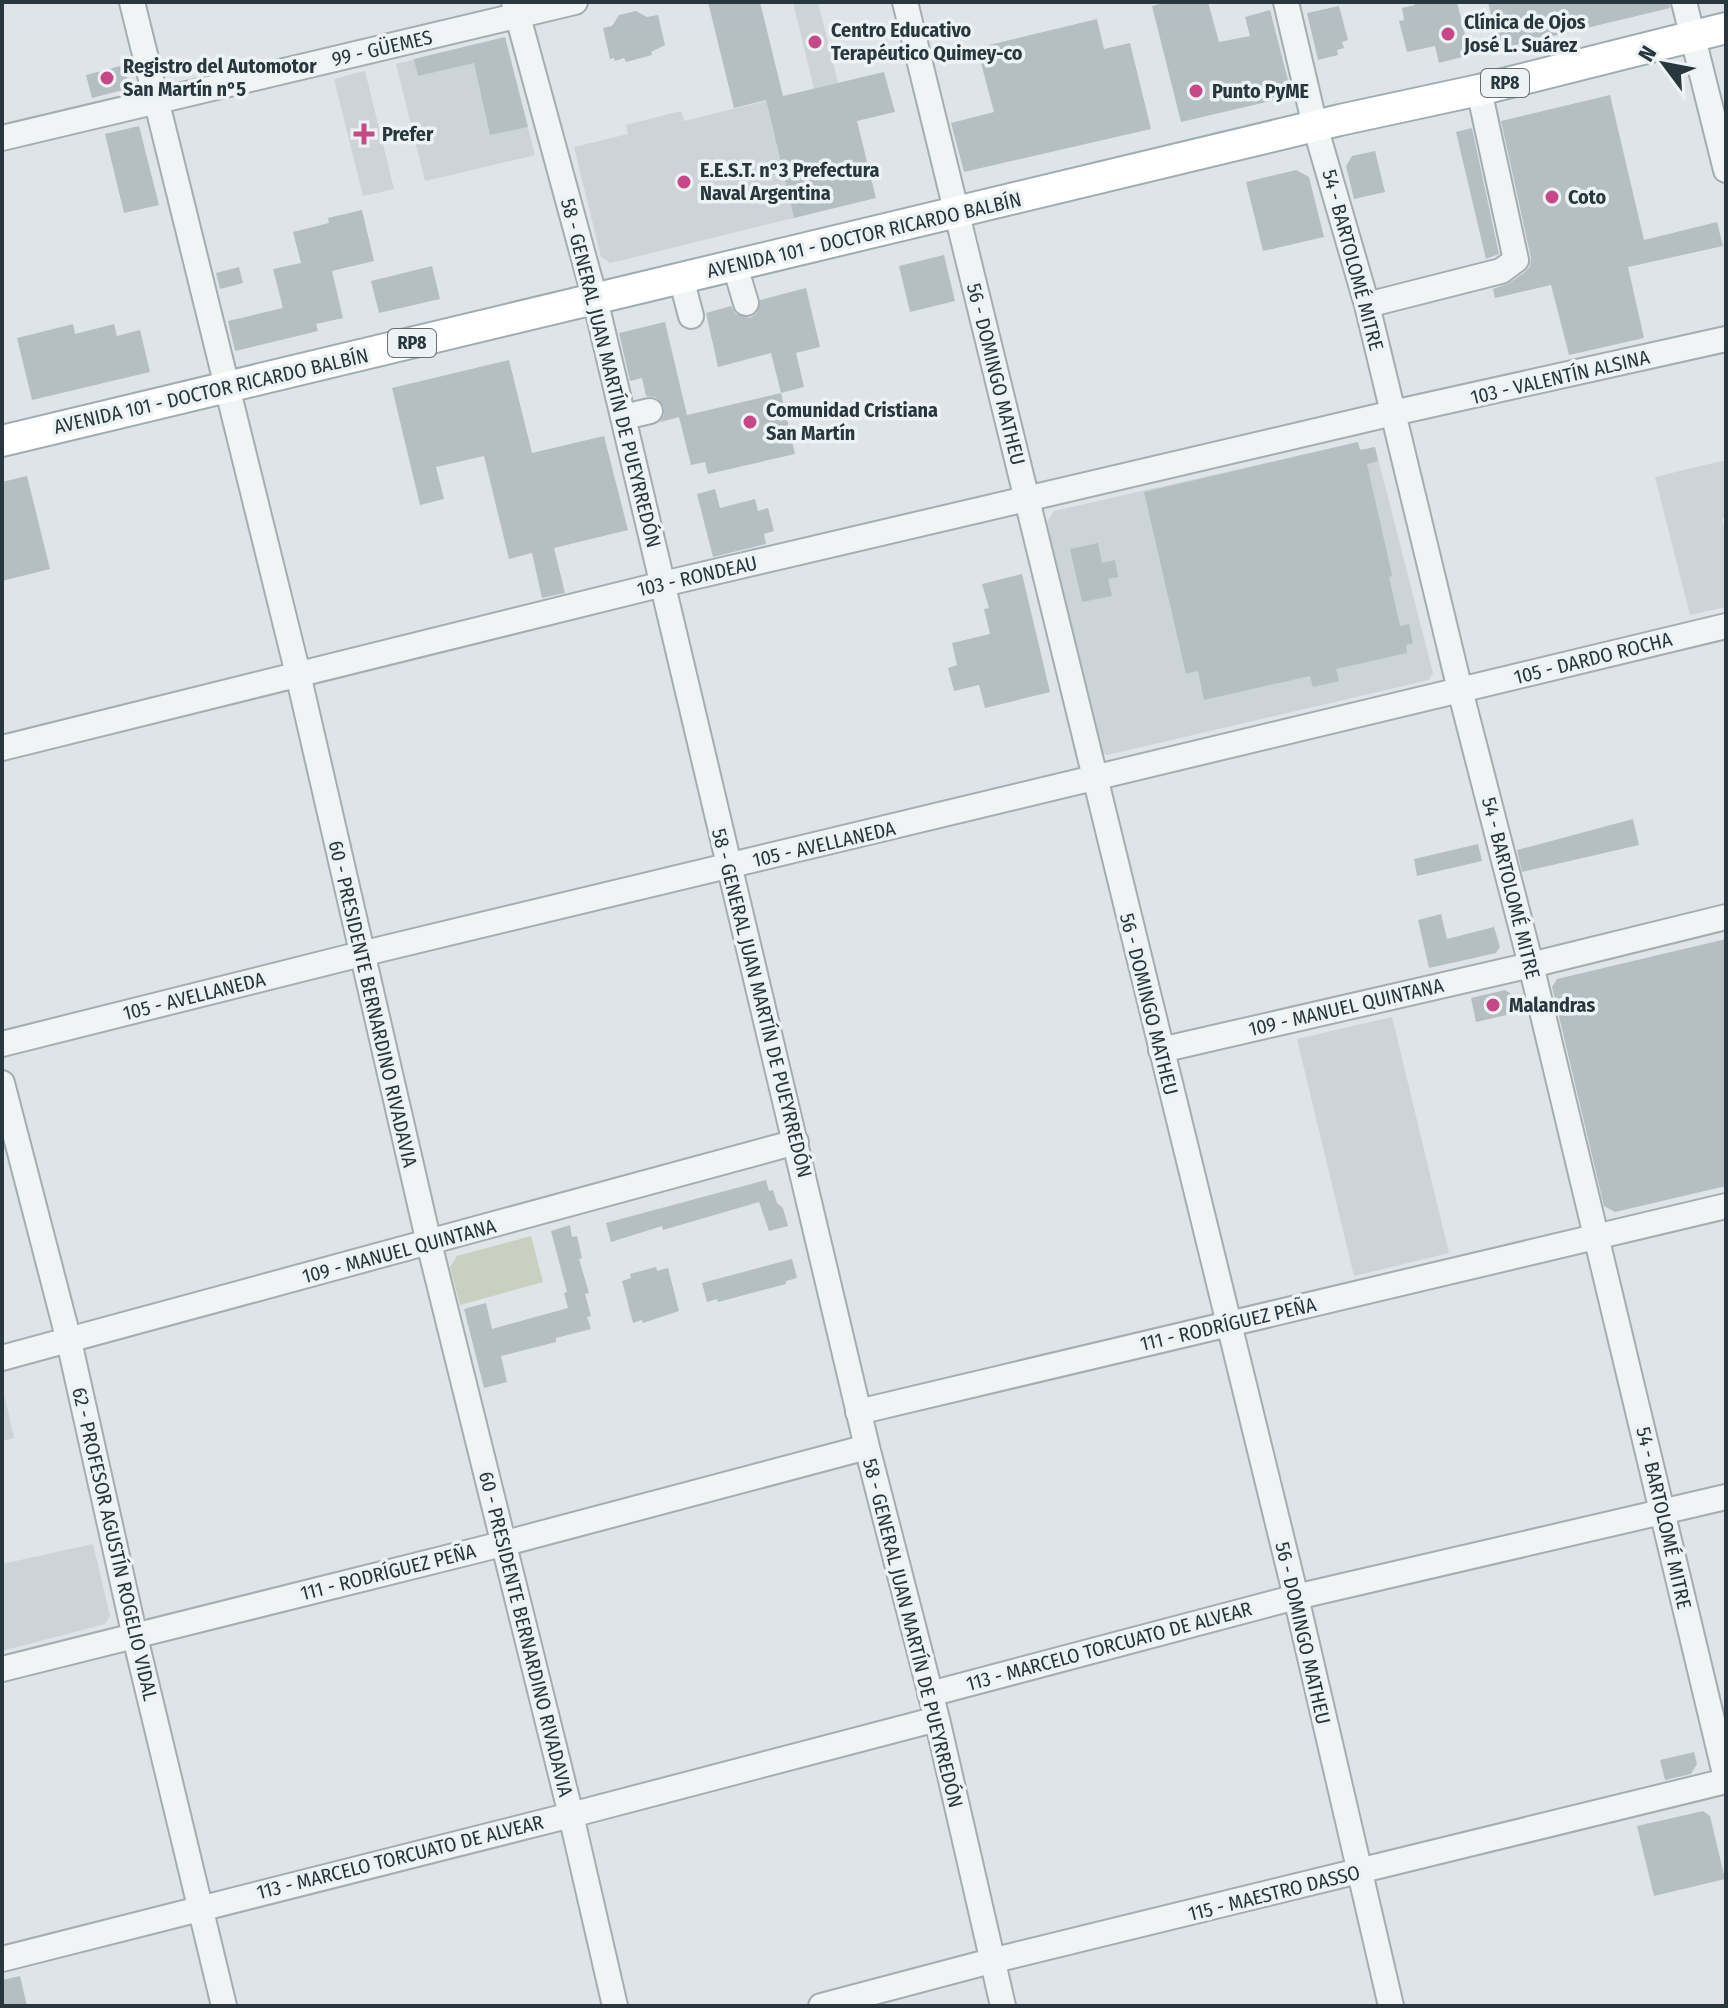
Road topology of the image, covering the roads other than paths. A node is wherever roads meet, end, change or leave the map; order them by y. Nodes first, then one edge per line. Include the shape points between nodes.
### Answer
1 (132, 2) edge
2 (575, 2) edge
3 (905, 2) edge
4 (1286, 2) edge
5 (1684, 2) edge
6 (516, 9) edge
7 (1726, 28) edge
8 (1692, 35) junction
9 (1479, 90) junction
10 (155, 101) junction
11 (1315, 126) junction
12 (2, 138) edge
13 (1726, 170) edge
14 (955, 213) junction
15 (735, 266) junction
16 (681, 278) junction
17 (595, 299) junction
18 (746, 303) dead end
19 (1367, 305) junction
20 (691, 316) dead end
21 (1726, 339) edge
22 (228, 387) junction
23 (650, 411) dead end
24 (1393, 413) junction
25 (624, 417) junction
26 (2, 441) edge
27 (1027, 500) junction
28 (663, 584) junction
29 (1726, 626) edge
30 (298, 674) junction
31 (1460, 690) junction
32 (2, 748) edge
33 (1094, 780) junction
34 (729, 866) junction
35 (1726, 917) edge
36 (361, 954) junction
37 (1531, 965) junction
38 (2, 1044) edge
39 (1161, 1050) junction
40 (2, 1083) edge
41 (796, 1142) junction
42 (1726, 1206) edge
43 (1597, 1237) junction
44 (429, 1243) junction
45 (1228, 1324) junction
46 (69, 1341) junction
47 (2, 1358) edge
48 (858, 1412) junction
49 (867, 1447) junction
50 (1726, 1497) edge
51 (1663, 1512) junction
52 (502, 1544) junction
53 (1296, 1597) junction
54 (135, 1637) junction
55 (2, 1669) edge
56 (930, 1694) junction
57 (937, 1719) junction
58 (1726, 1779) edge
59 (571, 1815) junction
60 (1359, 1873) junction
61 (200, 1907) junction
62 (2, 1959) edge
63 (991, 1961) junction
64 (224, 2006) edge
65 (615, 2006) edge
66 (821, 2006) edge
67 (1003, 2006) edge
68 (1391, 2006) edge

1 - 10 street, 60 - PRESIDENTE BERNARDINO RIVADAVIA
2 - 6 street, 99 - GÜEMES
3 - 14 street, 56 - DOMINGO MATHEU
4 - 11 street, 54 - BARTOLOMÉ MITRE
5 - 8 street
6 - 10 street, 99 - GÜEMES
6 - 17 street, 58 - GENERAL JUAN MARTÍN DE PUEYRREDÓN
7 - 8 main road, AVENIDA 101 - DOCTOR RICARDO BALBÍN / RP8
8 - 9 main road, AVENIDA 101 - DOCTOR RICARDO BALBÍN / RP8
8 - 13 street
9 - 11 main road, AVENIDA 101 - DOCTOR RICARDO BALBÍN / RP8
9 - 19 street via 1516,260 1501,271
10 - 12 street, 99 - GÜEMES
10 - 22 street, 60 - PRESIDENTE BERNARDINO RIVADAVIA
11 - 14 main road, AVENIDA 101 - DOCTOR RICARDO BALBÍN / RP8
11 - 19 street, 54 - BARTOLOMÉ MITRE
14 - 15 main road, AVENIDA 101 - DOCTOR RICARDO BALBÍN / RP8
14 - 27 street, 56 - DOMINGO MATHEU
15 - 16 main road, AVENIDA 101 - DOCTOR RICARDO BALBÍN / RP8
15 - 18 street
16 - 17 main road, AVENIDA 101 - DOCTOR RICARDO BALBÍN / RP8
16 - 20 street
17 - 22 main road, AVENIDA 101 - DOCTOR RICARDO BALBÍN / RP8
17 - 25 street, 58 - GENERAL JUAN MARTÍN DE PUEYRREDÓN
19 - 24 street, 54 - BARTOLOMÉ MITRE
21 - 24 street, 103 - VALENTÍN ALSINA
22 - 26 main road, AVENIDA 101 - DOCTOR RICARDO BALBÍN / RP8
22 - 30 street, 60 - PRESIDENTE BERNARDINO RIVADAVIA
23 - 25 street
24 - 27 street, 103 - RONDEAU
24 - 31 street, 54 - BARTOLOMÉ MITRE
25 - 28 street, 58 - GENERAL JUAN MARTÍN DE PUEYRREDÓN
27 - 28 street, 103 - RONDEAU
27 - 33 street, 56 - DOMINGO MATHEU
28 - 30 street, 103 - RONDEAU
28 - 34 street, 58 - GENERAL JUAN MARTÍN DE PUEYRREDÓN
29 - 31 street, 105 - DARDO ROCHA
30 - 32 street, 103 - RONDEAU
30 - 36 street, 60 - PRESIDENTE BERNARDINO RIVADAVIA
31 - 33 street, 105 - AVELLANEDA
31 - 37 street, 54 - BARTOLOMÉ MITRE
33 - 34 street, 105 - AVELLANEDA
33 - 39 street, 56 - DOMINGO MATHEU
34 - 36 street, 105 - AVELLANEDA
34 - 41 street, 58 - GENERAL JUAN MARTÍN DE PUEYRREDÓN
35 - 37 street, 109 - MANUEL QUINTANA
36 - 38 street, 105 - AVELLANEDA
36 - 44 street, 60 - PRESIDENTE BERNARDINO RIVADAVIA
37 - 39 street, 109 - MANUEL QUINTANA
37 - 43 street, 54 - BARTOLOMÉ MITRE
39 - 45 street, 56 - DOMINGO MATHEU
40 - 46 street, 62 - PROFESOR AGUSTÍN ROGELIO VIDAL
41 - 44 street, 109 - MANUEL QUINTANA
41 - 48 street, 58 - GENERAL JUAN MARTÍN DE PUEYRREDÓN
42 - 43 street, 111 - RODRÍGUEZ PEÑA
43 - 45 street, 111 - RODRÍGUEZ PEÑA
43 - 51 street, 54 - BARTOLOMÉ MITRE
44 - 46 street, 109 - MANUEL QUINTANA
44 - 52 street, 60 - PRESIDENTE BERNARDINO RIVADAVIA
45 - 48 street, 111 - RODRÍGUEZ PEÑA
45 - 53 street, 56 - DOMINGO MATHEU
46 - 47 street, 109 - MANUEL QUINTANA
46 - 54 street, 62 - PROFESOR AGUSTÍN ROGELIO VIDAL
48 - 49 street, 58 - GENERAL JUAN MARTÍN DE PUEYRREDÓN
49 - 52 street, 111 - RODRÍGUEZ PEÑA
49 - 56 street, 58 - GENERAL JUAN MARTÍN DE PUEYRREDÓN
50 - 51 street, 113 - MARCELO TORCUATO DE ALVEAR
51 - 53 street, 113 - MARCELO TORCUATO DE ALVEAR
51 - 58 street, 54 - BARTOLOMÉ MITRE
52 - 54 street, 111 - RODRÍGUEZ PEÑA
52 - 59 street, 60 - PRESIDENTE BERNARDINO RIVADAVIA
53 - 56 street, 113 - MARCELO TORCUATO DE ALVEAR
53 - 60 street, 56 - DOMINGO MATHEU
54 - 55 street, 111 - RODRÍGUEZ PEÑA
54 - 61 street, 62 - PROFESOR AGUSTÍN ROGELIO VIDAL
56 - 57 street, 58 - GENERAL JUAN MARTÍN DE PUEYRREDÓN
57 - 59 street, 113 - MARCELO TORCUATO DE ALVEAR
57 - 63 street, 58 - GENERAL JUAN MARTÍN DE PUEYRREDÓN
58 - 60 street, 115 - MAESTRO DASSO
59 - 61 street, 113 - MARCELO TORCUATO DE ALVEAR
59 - 65 street, 60 - PRESIDENTE BERNARDINO RIVADAVIA
60 - 63 street, 115 - MAESTRO DASSO
60 - 68 street, 56 - DOMINGO MATHEU
61 - 62 street, 113 - MARCELO TORCUATO DE ALVEAR
61 - 64 street, 62 - PROFESOR AGUSTÍN ROGELIO VIDAL
63 - 66 street, 115 - MAESTRO DASSO
63 - 67 street, 58 - GENERAL JUAN MARTÍN DE PUEYRREDÓN

